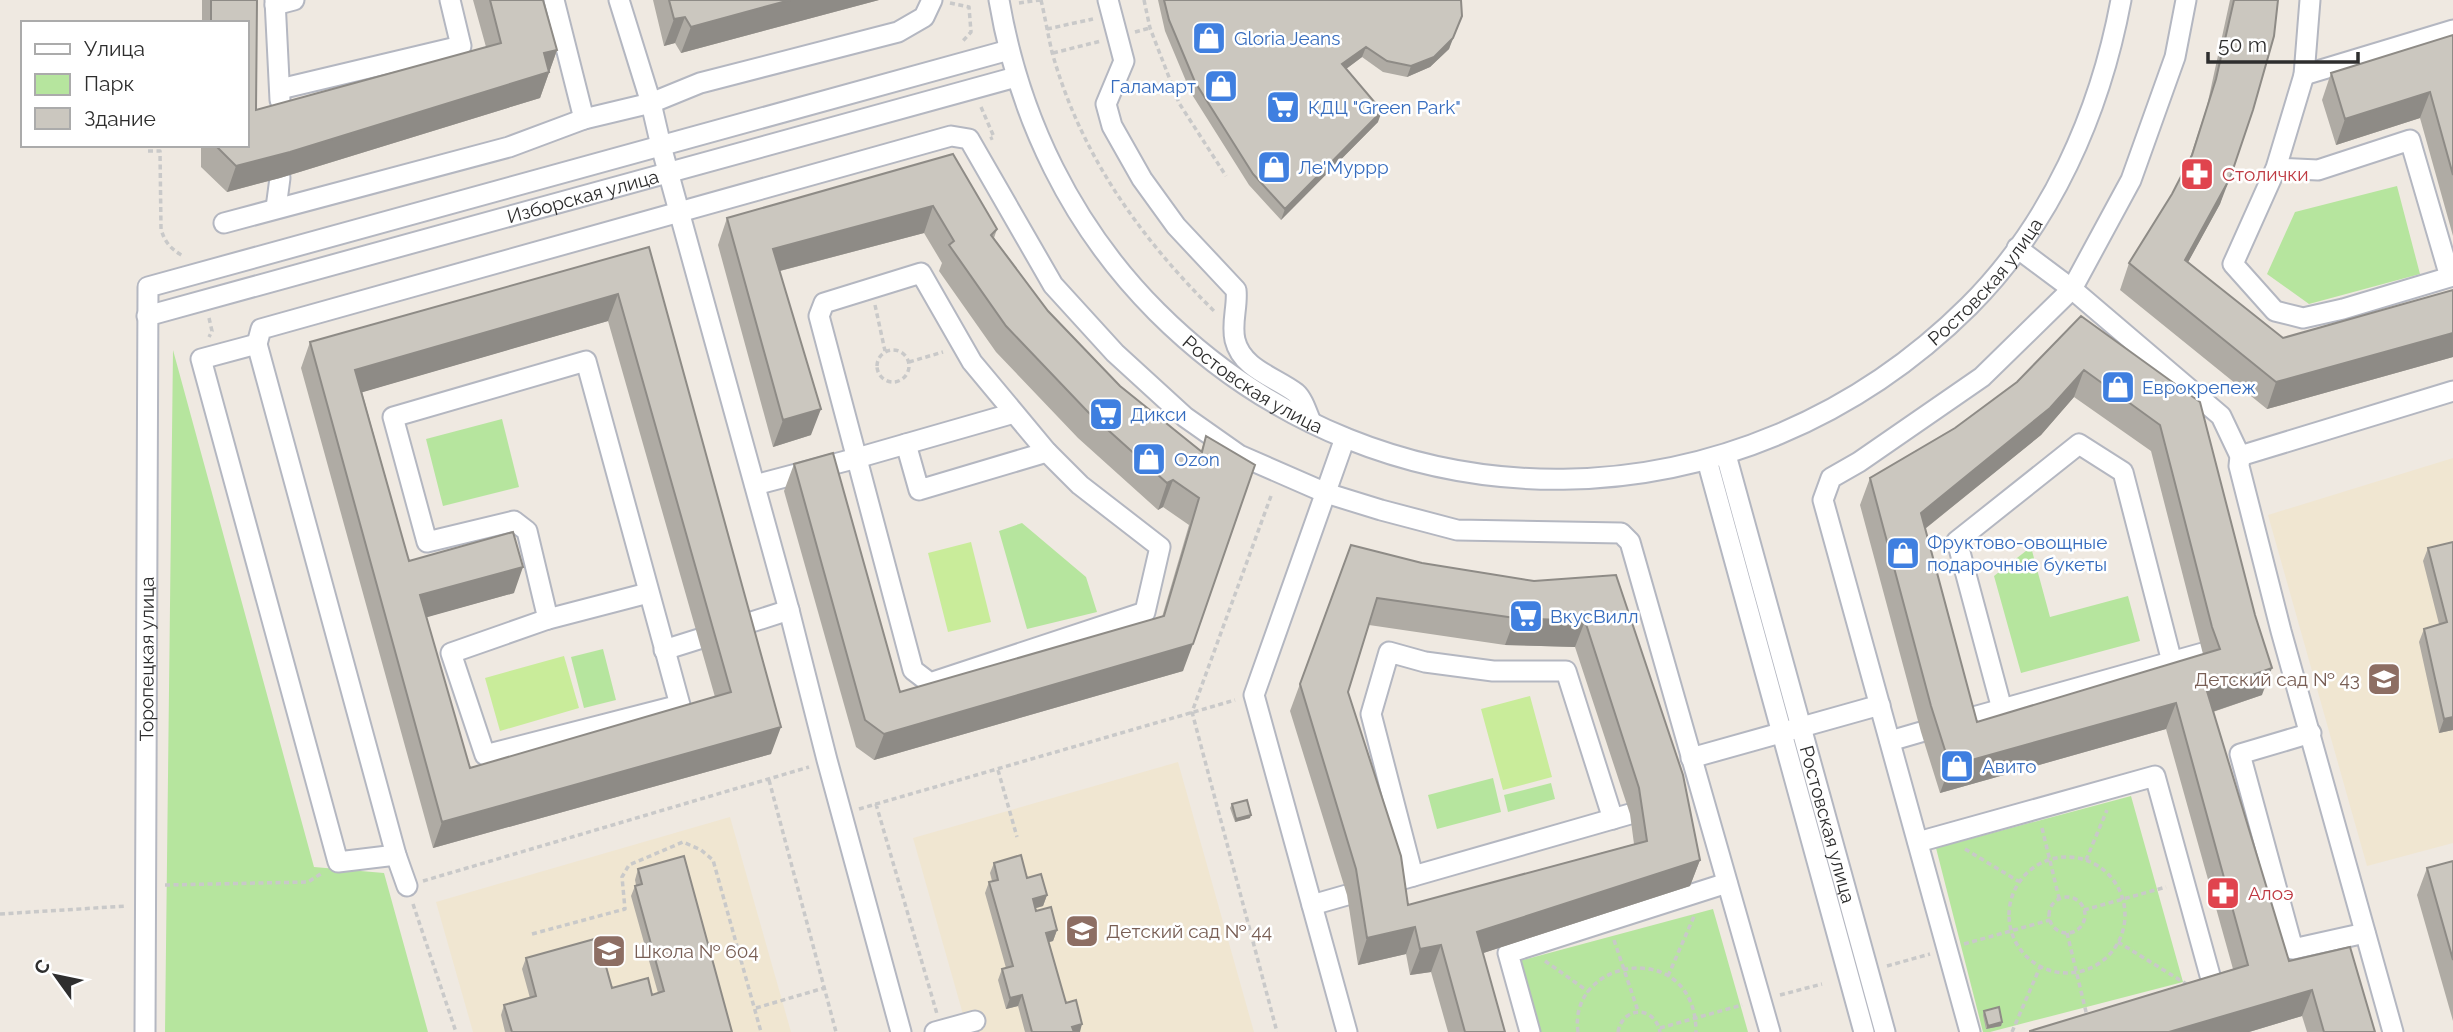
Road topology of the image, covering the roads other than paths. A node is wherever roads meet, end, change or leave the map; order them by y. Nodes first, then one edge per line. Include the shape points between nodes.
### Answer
1 (450, 0) edge
2 (554, 0) edge
3 (620, 0) edge
4 (999, 0) edge
5 (1108, 0) edge
6 (2121, 0) edge
7 (2186, 0) edge
8 (2311, 0) edge
9 (940, 1) edge
10 (281, 2) edge
11 (2453, 30) edge
12 (1009, 50) junction
13 (2304, 75) junction
14 (1016, 77) junction
15 (280, 89) junction
16 (651, 103) junction
17 (280, 116) edge
18 (584, 119) junction
19 (661, 146) junction
20 (2276, 168) junction
21 (668, 173) junction
22 (280, 178) edge
23 (276, 208) junction
24 (679, 211) junction
25 (224, 223) dead end
26 (2017, 248) junction
27 (148, 287) joint
28 (2072, 289) junction
29 (147, 316) junction
30 (257, 344) junction
31 (2453, 391) edge
32 (1014, 413) junction
33 (1311, 422) junction
34 (1345, 438) junction
35 (906, 444) junction
36 (1047, 452) junction
37 (1726, 455) junction
38 (2240, 457) junction
39 (857, 458) junction
40 (1707, 460) junction
41 (755, 485) junction
42 (1326, 493) junction
43 (648, 593) junction
44 (789, 610) junction
45 (548, 620) junction
46 (736, 627) edge
47 (2281, 631) junction
48 (2257, 638) edge
49 (699, 639) dead end
50 (664, 650) junction
51 (2203, 653) edge
52 (2172, 662) junction
53 (1880, 705) junction
54 (2002, 709) junction
55 (1959, 722) edge
56 (1801, 727) junction
57 (1782, 732) junction
58 (1921, 732) dead end
59 (2311, 733) junction
60 (1890, 741) junction
61 (1691, 758) junction
62 (1918, 842) junction
63 (396, 855) junction
64 (1413, 876) junction
65 (1392, 882) edge
66 (1727, 883) junction
67 (407, 886) road end
68 (1347, 895) dead end
69 (1312, 905) junction
70 (2365, 933) junction
71 (2195, 995) edge
72 (975, 1021) dead end
73 (939, 1031) edge
74 (145, 1032) edge
75 (901, 1032) edge
76 (1347, 1032) edge
77 (1530, 1032) edge
78 (1770, 1032) edge
79 (1864, 1032) edge
80 (1885, 1032) edge
81 (1970, 1032) edge
82 (2393, 1032) edge

1 - 15 street via 461,46
2 - 18 street
3 - 16 street
4 - 12 street, Ростовская улица
5 - 33 street via 1124,61 1106,104 1112,126 1176,226 1236,290 1235,338 1241,355 1298,394
6 - 26 street, Ростовская улица via 2112,48 2089,119 2057,186
7 - 28 street via 2175,57 2131,180
8 - 13 street
9 - 16 street via 898,32 700,83
10 - 15 street
11 - 13 street
12 - 14 street, Ростовская улица
12 - 19 street, Изборская улица
13 - 20 street
14 - 21 street, Изборская улица
14 - 33 street, Ростовская улица via 1054,170 1108,256 1140,295 1214,363
15 - 17 street
16 - 18 street
16 - 19 street
18 - 23 street via 509,147
19 - 21 street
19 - 27 street, Изборская улица
20 - 20 street via 2233,264 2275,311 2303,318 2450,277 2410,140 2318,170
21 - 24 street
21 - 29 street, Изборская улица
22 - 23 street
23 - 25 street
24 - 30 street via 261,329
24 - 41 street
24 - 42 street via 951,136 969,139 1053,285 1115,353 1185,417 1239,455
26 - 28 street
26 - 37 street, Ростовская улица via 1971,304 1917,353 1858,395 1794,429
27 - 29 street, Торопецкая улица
28 - 38 street via 2221,416
28 - 53 street via 1982,377 1831,478 1823,500
29 - 74 street, Торопецкая улица
30 - 63 street
30 - 63 street via 201,359 338,862
31 - 38 street
32 - 35 street
32 - 36 street
32 - 39 street via 972,362 921,273 824,303 819,316
33 - 34 street, Ростовская улица
34 - 40 street, Ростовская улица via 1416,461 1488,475 1562,480 1636,475
34 - 42 street
35 - 36 street via 919,490
35 - 39 street
36 - 39 street via 1080,485 1160,547 1145,612 930,683 913,670
37 - 40 street, Ростовская улица
37 - 56 street, Ростовская улица
38 - 47 street
39 - 41 street
40 - 57 street, Ростовская улица
41 - 44 street
42 - 61 street via 1457,530 1621,533 1630,542
42 - 69 street via 1254,695
43 - 45 street
43 - 45 street via 586,361 393,417 428,542 514,522 527,531
43 - 50 street
44 - 46 street
44 - 75 street
45 - 50 street via 451,653 485,755 680,705
47 - 48 street
47 - 59 street
49 - 50 street
51 - 52 street
52 - 54 street
52 - 54 street via 2123,472 2079,444 1957,541
53 - 56 street
53 - 60 street
54 - 55 street
56 - 57 street
56 - 80 street, Ростовская улица
57 - 61 street
57 - 79 street, Ростовская улица
58 - 60 street
59 - 70 street
59 - 70 street via 2240,754 2292,949
60 - 62 street
61 - 66 street via 1692,797
62 - 71 street via 2155,776 2214,989
62 - 81 street
63 - 67 street
64 - 64 street via 1621,816 1566,671 1493,671 1389,652 1371,714
64 - 65 street
66 - 77 street via 1508,953
66 - 78 street
68 - 69 street
69 - 76 street
70 - 82 street
72 - 73 street

